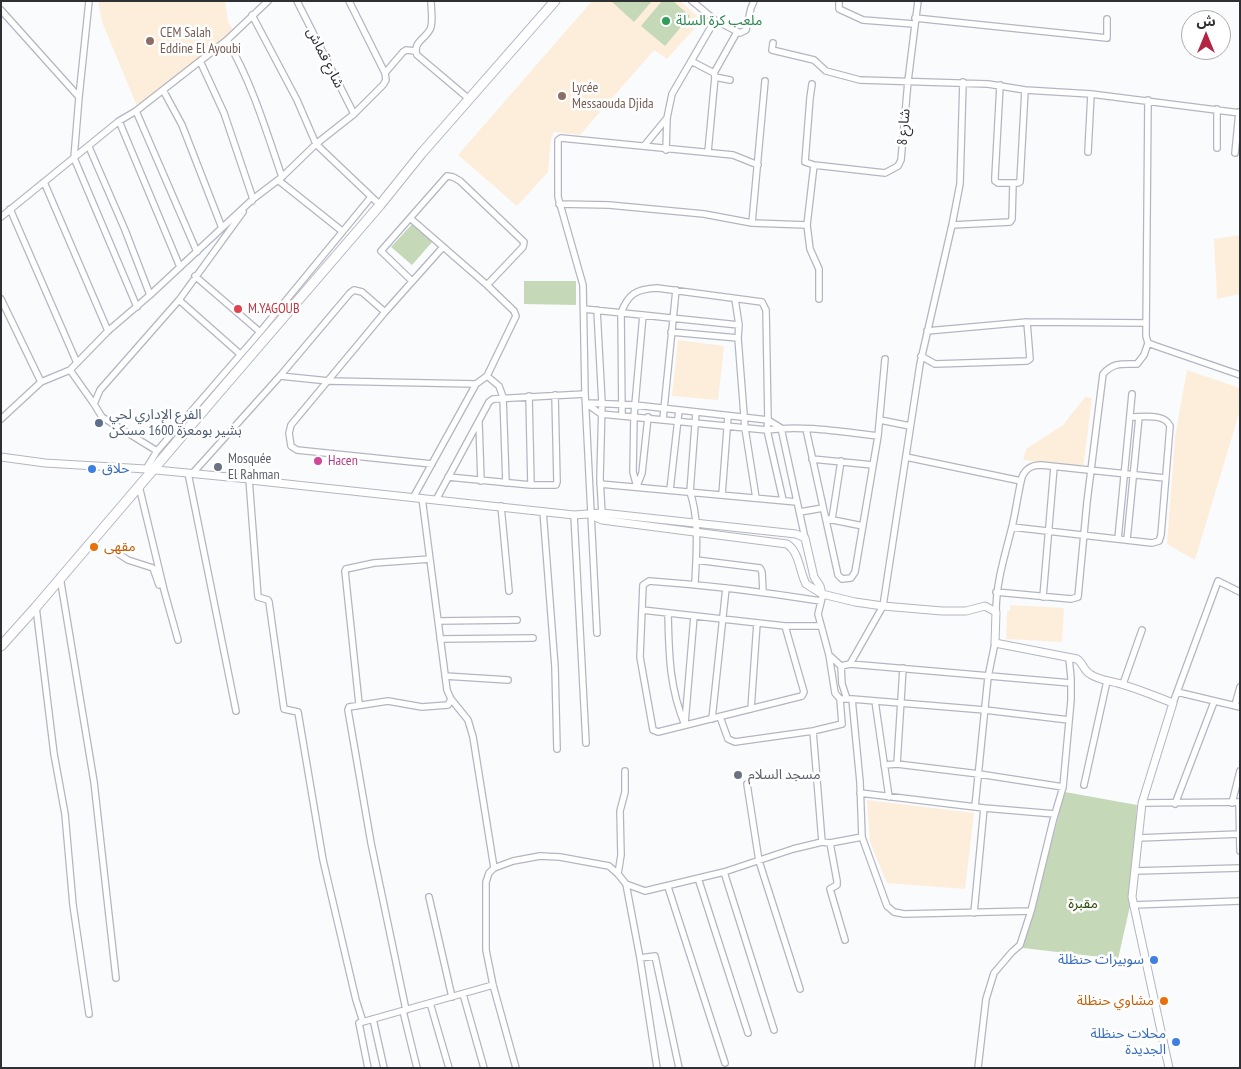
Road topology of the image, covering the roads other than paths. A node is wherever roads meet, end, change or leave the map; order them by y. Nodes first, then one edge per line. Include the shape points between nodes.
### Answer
1 (89, 1) edge
2 (268, 1) edge
3 (297, 1) edge
4 (350, 1) edge
5 (431, 1) edge
6 (555, 1) edge
7 (754, 1) edge
8 (839, 1) edge
9 (918, 1) edge
10 (693, 2) edge
11 (1, 10) edge
12 (252, 14) junction
13 (1107, 19) dead end
14 (715, 20) junction
15 (915, 21) junction
16 (737, 32) junction
17 (227, 40) junction
18 (773, 44) dead end
19 (415, 50) junction
20 (200, 61) junction
21 (691, 62) junction
22 (385, 73) junction
23 (714, 75) junction
24 (730, 80) dead end
25 (765, 81) dead end
26 (908, 81) junction
27 (963, 82) junction
28 (812, 84) dead end
29 (1000, 85) junction
30 (163, 90) junction
31 (1024, 90) junction
32 (1091, 94) junction
33 (79, 97) junction
34 (469, 98) junction
35 (1148, 100) junction
36 (1217, 109) junction
37 (136, 110) junction
38 (1239, 112) edge
39 (354, 114) junction
40 (667, 118) junction
41 (119, 121) junction
42 (316, 144) junction
43 (644, 146) junction
44 (89, 147) junction
45 (1217, 148) dead end
46 (666, 150) junction
47 (708, 152) junction
48 (1088, 152) dead end
49 (1235, 153) dead end
50 (74, 158) junction
51 (758, 164) junction
52 (814, 165) junction
53 (280, 178) junction
54 (44, 182) junction
55 (1013, 183) junction
56 (370, 197) junction
57 (253, 199) junction
58 (559, 204) junction
59 (380, 205) junction
60 (10, 210) junction
61 (1, 217) edge
62 (410, 218) junction
63 (752, 223) junction
64 (806, 225) junction
65 (952, 225) junction
66 (222, 228) junction
67 (342, 231) junction
68 (443, 247) junction
69 (197, 252) junction
70 (180, 267) junction
71 (195, 276) junction
72 (412, 281) junction
73 (487, 285) junction
74 (676, 290) junction
75 (150, 295) junction
76 (1, 299) edge
77 (735, 299) junction
78 (819, 299) dead end
79 (179, 300) junction
80 (137, 307) junction
81 (3, 308) edge
82 (584, 309) junction
83 (597, 310) junction
84 (385, 312) junction
85 (621, 313) junction
86 (643, 315) junction
87 (673, 318) junction
88 (1027, 322) junction
89 (1146, 322) junction
90 (739, 325) junction
91 (108, 331) junction
92 (927, 331) junction
93 (260, 332) junction
94 (672, 332) junction
95 (738, 338) junction
96 (1148, 343) junction
97 (240, 354) junction
98 (922, 356) junction
99 (886, 359) dead end
100 (77, 363) junction
101 (70, 370) junction
102 (1239, 372) edge
103 (280, 376) junction
104 (487, 376) junction
105 (329, 381) junction
106 (41, 382) junction
107 (476, 384) junction
108 (586, 394) junction
109 (1132, 394) dead end
110 (555, 395) junction
111 (529, 396) junction
112 (503, 397) junction
113 (587, 403) junction
114 (602, 403) junction
115 (94, 404) junction
116 (622, 404) junction
117 (635, 405) junction
118 (665, 408) junction
119 (679, 410) junction
120 (696, 412) junction
121 (601, 414) junction
122 (622, 415) junction
123 (634, 416) junction
124 (728, 416) junction
125 (648, 417) junction
126 (1130, 417) junction
127 (1140, 417) junction
128 (745, 418) junction
129 (1, 419) edge
130 (663, 419) junction
131 (479, 420) junction
132 (678, 420) junction
133 (768, 420) junction
134 (880, 420) junction
135 (694, 422) junction
136 (726, 426) junction
137 (910, 426) junction
138 (745, 428) junction
139 (781, 428) junction
140 (806, 429) junction
141 (767, 430) junction
142 (878, 436) junction
143 (157, 451) junction
144 (1, 457) edge
145 (906, 457) junction
146 (812, 458) junction
147 (841, 462) junction
148 (432, 464) junction
149 (873, 465) junction
150 (1054, 467) junction
151 (150, 470) junction
152 (1090, 470) junction
153 (190, 474) junction
154 (1125, 474) junction
155 (1134, 475) junction
156 (448, 478) junction
157 (1164, 478) junction
158 (250, 479) junction
159 (481, 480) junction
160 (1021, 480) junction
161 (506, 483) junction
162 (600, 484) junction
163 (532, 485) junction
164 (138, 486) junction
165 (637, 487) junction
166 (670, 490) junction
167 (690, 492) junction
168 (722, 495) junction
169 (413, 498) junction
170 (422, 498) junction
171 (756, 498) junction
172 (436, 500) junction
173 (783, 500) junction
174 (798, 502) junction
175 (501, 506) junction
176 (823, 508) junction
177 (543, 511) junction
178 (800, 512) junction
179 (591, 514) junction
180 (574, 515) junction
181 (602, 516) junction
182 (829, 519) junction
183 (695, 522) junction
184 (863, 526) junction
185 (1012, 526) junction
186 (1049, 531) junction
187 (696, 532) junction
188 (1084, 535) junction
189 (805, 538) junction
190 (1118, 539) junction
191 (1127, 540) junction
192 (119, 554) dead end
193 (430, 560) junction
194 (696, 560) junction
195 (60, 578) junction
196 (695, 584) junction
197 (726, 588) junction
198 (164, 590) junction
199 (509, 591) dead end
200 (763, 592) junction
201 (996, 592) junction
202 (1240, 592) edge
203 (822, 597) junction
204 (1043, 597) junction
205 (883, 606) junction
206 (36, 607) junction
207 (642, 610) junction
208 (996, 612) junction
209 (668, 613) junction
210 (694, 616) junction
211 (724, 619) junction
212 (517, 620) dead end
213 (438, 622) junction
214 (757, 623) junction
215 (785, 626) junction
216 (820, 626) junction
217 (1142, 630) dead end
218 (596, 633) dead end
219 (533, 638) dead end
220 (440, 639) junction
221 (178, 640) dead end
222 (995, 643) junction
223 (1, 646) edge
224 (828, 655) junction
225 (1069, 658) junction
226 (850, 664) junction
227 (841, 666) junction
228 (903, 668) junction
229 (445, 676) junction
230 (988, 677) junction
231 (508, 680) dead end
232 (1108, 681) junction
233 (1071, 683) junction
234 (1123, 684) junction
235 (1240, 687) edge
236 (1177, 692) junction
237 (451, 699) junction
238 (849, 699) junction
239 (840, 700) junction
240 (875, 701) junction
241 (1214, 702) junction
242 (901, 703) junction
243 (1173, 703) junction
244 (359, 704) junction
245 (1237, 706) edge
246 (751, 709) junction
247 (985, 710) junction
248 (236, 711) dead end
249 (720, 717) junction
250 (712, 719) junction
251 (1069, 720) junction
252 (685, 725) junction
253 (813, 730) junction
254 (586, 743) dead end
255 (557, 749) dead end
256 (897, 764) junction
257 (884, 765) junction
258 (625, 771) dead end
259 (1240, 771) edge
260 (979, 774) junction
261 (747, 784) dead end
262 (1084, 785) dead end
263 (1064, 787) junction
264 (860, 793) junction
265 (889, 797) junction
266 (1237, 802) edge
267 (1142, 803) junction
268 (1175, 804) junction
269 (975, 807) junction
270 (984, 808) junction
271 (1055, 814) junction
272 (1240, 834) edge
273 (862, 837) junction
274 (1138, 838) junction
275 (822, 842) junction
276 (830, 843) junction
277 (1240, 851) edge
278 (759, 861) junction
279 (494, 868) junction
280 (1240, 868) edge
281 (1135, 871) junction
282 (724, 872) junction
283 (618, 874) junction
284 (698, 878) junction
285 (626, 884) junction
286 (668, 886) junction
287 (429, 897) dead end
288 (1240, 901) edge
289 (1133, 905) junction
290 (1031, 911) junction
291 (974, 913) junction
292 (845, 940) dead end
293 (640, 958) junction
294 (116, 978) dead end
295 (492, 985) junction
296 (800, 989) dead end
297 (463, 994) junction
298 (452, 996) junction
299 (430, 1003) junction
300 (405, 1010) junction
301 (89, 1014) dead end
302 (373, 1020) junction
303 (363, 1022) junction
304 (774, 1030) dead end
305 (748, 1033) dead end
306 (725, 1063) dead end
307 (368, 1068) edge
308 (384, 1068) edge
309 (417, 1068) edge
310 (449, 1068) edge
311 (484, 1068) edge
312 (516, 1068) edge
313 (656, 1068) edge
314 (679, 1068) edge
315 (978, 1068) edge
316 (1169, 1068) edge

1 - 33 street
2 - 12 street
3 - 39 street, شارع قماش
4 - 22 street
5 - 19 street via 431,26
6 - 34 main road
7 - 16 street via 746,30
8 - 15 street via 839,9 863,20
9 - 15 street, شارع 8
10 - 14 street
11 - 33 street
12 - 17 street
12 - 42 street
13 - 15 street via 1107,38
14 - 16 street
14 - 21 street
15 - 26 street, شارع 8
16 - 23 street
17 - 20 street
17 - 53 street via 253,95
18 - 26 street via 772,50 814,60 826,71 860,80
19 - 22 street via 403,52
19 - 34 street
20 - 30 street
20 - 57 street via 224,113
21 - 23 street
21 - 40 street via 672,94
22 - 39 street via 383,85
23 - 24 street
23 - 47 street
25 - 51 street
26 - 27 street
26 - 52 street, شارع 8 via 898,166 885,173
27 - 29 street
27 - 65 street via 960,184
28 - 52 street via 804,160
29 - 31 street
29 - 55 street via 995,181
30 - 37 street
30 - 66 street via 182,125
31 - 32 street
31 - 55 street via 1021,175 1020,182
32 - 35 street
32 - 48 street
33 - 50 street
34 - 59 main road
35 - 36 street
35 - 89 street
36 - 38 street
36 - 45 street
37 - 41 street
37 - 69 street
38 - 49 street
39 - 42 street
40 - 43 street
40 - 46 street
41 - 44 street
41 - 70 street
42 - 53 street
42 - 56 street
43 - 46 street
43 - 58 street via 561,138 557,143
44 - 50 street
44 - 75 street
46 - 47 street
47 - 51 street via 733,155
50 - 54 street
50 - 80 street
51 - 63 street
52 - 64 street
53 - 57 street
53 - 67 street
54 - 60 street
54 - 91 street
55 - 65 street via 1010,222
56 - 59 street
56 - 67 street
57 - 66 street
57 - 71 street
58 - 63 street via 694,213
58 - 82 street via 584,285
59 - 151 main road
60 - 61 street
60 - 100 street
62 - 68 street
62 - 72 street via 381,251
62 - 73 street via 447,176 460,181 524,242 523,247
63 - 64 street
64 - 78 street via 810,250 819,269
65 - 92 street
66 - 69 street
67 - 93 street
68 - 72 street
68 - 73 street
69 - 70 street
70 - 75 street
71 - 79 street
71 - 93 street
72 - 84 street
73 - 104 street via 516,316
74 - 77 street
74 - 85 street via 643,288 626,298
74 - 87 street
75 - 80 street
76 - 81 street
77 - 90 street
77 - 133 street via 762,302 766,310
79 - 97 street
79 - 115 street via 100,390
80 - 91 street
81 - 106 street
82 - 83 street
82 - 108 street
83 - 85 street
83 - 114 street
84 - 103 street via 362,292 354,290
84 - 105 street
85 - 86 street
85 - 116 street
86 - 87 street
86 - 117 street
87 - 90 street
87 - 94 street
88 - 89 street
88 - 92 street
88 - 98 street via 1030,359 1027,362 935,364
89 - 96 street
90 - 95 street
91 - 100 street
92 - 98 street
93 - 97 street
94 - 95 street
94 - 118 street
95 - 128 street
96 - 102 street
96 - 152 street via 1137,364 1120,364 1103,374
97 - 143 street
98 - 137 street
99 - 134 street
100 - 101 street
101 - 106 street
101 - 115 street
103 - 105 street
103 - 153 street
104 - 107 street
104 - 112 street via 499,386
105 - 107 street
105 - 148 street via 292,425 289,433 291,446 297,450
106 - 129 street
107 - 148 street
108 - 110 street
108 - 113 street
109 - 126 street
110 - 111 street
110 - 163 street via 557,482 553,486
111 - 112 street
111 - 163 street
112 - 131 street via 489,402
112 - 161 street
113 - 114 street
113 - 121 street
113 - 179 street
114 - 116 street
114 - 121 street
115 - 143 street via 102,416
116 - 117 street
116 - 122 street
117 - 118 street
117 - 123 street
118 - 119 street
118 - 130 street
119 - 120 street
119 - 132 street
120 - 124 street
120 - 135 street
121 - 122 street
121 - 162 street
122 - 123 street
123 - 125 street
123 - 165 street via 633,472
124 - 128 street
124 - 136 street
125 - 130 street
125 - 165 street via 642,473
126 - 127 street
126 - 154 street
127 - 155 street
127 - 157 street via 1162,418 1169,424
128 - 133 street
128 - 138 street
130 - 132 street
131 - 156 street
131 - 159 street
132 - 135 street
132 - 166 street
133 - 139 street
133 - 141 street
134 - 137 street
134 - 142 street
135 - 136 street
135 - 167 street
136 - 138 street
136 - 168 street
137 - 145 street
138 - 141 street
138 - 171 street
139 - 140 street
139 - 141 street
139 - 174 street
140 - 142 street
140 - 146 street
141 - 173 street
142 - 149 street
143 - 151 street
144 - 151 street
145 - 160 street
145 - 205 street
146 - 147 street
146 - 176 street
147 - 149 street
147 - 182 street
148 - 169 street
149 - 184 street
150 - 152 street
150 - 160 street via 1033,466 1026,470
150 - 186 street
151 - 153 street
151 - 164 main road
152 - 154 street
152 - 188 street
153 - 158 street
153 - 248 street
154 - 155 street
154 - 190 street
155 - 157 street
155 - 191 street
156 - 159 street
156 - 172 street
157 - 191 street via 1160,539 1154,542
158 - 169 street
158 - 303 street via 258,597 269,602 284,709 298,712 323,860
159 - 161 street
160 - 185 street
161 - 163 street
162 - 165 street
162 - 181 street
164 - 195 main road
164 - 198 street
165 - 166 street
166 - 167 street
167 - 168 street
167 - 183 street
168 - 171 street
169 - 170 street
170 - 172 street
170 - 193 street
171 - 173 street
172 - 175 street
173 - 174 street
174 - 178 street
175 - 177 street
175 - 199 street
176 - 178 street
176 - 182 street
177 - 180 street
177 - 255 street via 555,667
178 - 189 street
179 - 180 street
179 - 181 street
179 - 218 street
180 - 254 street
181 - 183 street
181 - 187 street
182 - 184 street
182 - 184 street via 838,575 842,579 851,578 855,572
183 - 187 street
183 - 189 street via 796,534
185 - 186 street
185 - 201 street
186 - 188 street
186 - 204 street
187 - 194 street
187 - 203 street via 787,544 796,554 806,584
188 - 190 street
188 - 204 street via 1078,597 1073,600
189 - 203 street
190 - 191 street
192 - 198 street via 153,568
193 - 213 street
193 - 244 street via 374,563 345,571
194 - 196 street
194 - 200 street via 760,568
195 - 206 main road
195 - 294 street via 94,782
196 - 197 street
196 - 207 street via 649,581 643,585
197 - 200 street
197 - 211 street
198 - 221 street
200 - 203 street
201 - 204 street
201 - 208 street
202 - 236 street via 1218,581
203 - 205 street
203 - 216 street via 818,614
205 - 208 street via 942,611 986,606
205 - 226 street
206 - 223 main road
206 - 301 street
207 - 209 street
207 - 252 street via 640,657 653,730 658,732
208 - 222 street
209 - 210 street
209 - 252 street via 670,666 676,705
210 - 211 street
210 - 252 street
211 - 214 street
211 - 250 street
212 - 213 street
213 - 220 street
214 - 215 street
214 - 246 street
215 - 216 street
215 - 246 street via 804,692 802,696
216 - 224 street
217 - 234 street
219 - 220 street
220 - 229 street
222 - 225 street
222 - 230 street
224 - 227 street
224 - 239 street via 835,694
225 - 232 street via 1080,661 1087,673
225 - 233 street
226 - 227 street
226 - 228 street
227 - 238 street via 842,684
228 - 230 street
228 - 242 street
229 - 231 street
229 - 237 street
230 - 233 street
230 - 247 street
232 - 234 street
232 - 262 street
233 - 251 street
234 - 243 street
235 - 245 street
236 - 241 street
236 - 243 street
237 - 244 street via 448,705 422,707 388,701
237 - 279 street via 468,720 473,737
238 - 239 street
238 - 240 street
238 - 264 street
239 - 253 street via 842,724
240 - 242 street
240 - 257 street
241 - 245 street
241 - 268 street
242 - 247 street
242 - 256 street
243 - 267 street
244 - 300 street via 348,710 370,843
246 - 249 street
247 - 251 street
247 - 260 street
249 - 250 street
249 - 253 street via 728,739 735,742
250 - 252 street
251 - 263 street
253 - 275 street
256 - 257 street
256 - 260 street
257 - 265 street
258 - 283 street
259 - 266 street
260 - 263 street
260 - 269 street
261 - 278 street
263 - 271 street
264 - 265 street
264 - 273 street
265 - 269 street
266 - 268 street
266 - 272 street
267 - 268 street
267 - 274 street
269 - 270 street
270 - 271 street
270 - 291 street
271 - 290 street
272 - 274 street
272 - 277 street
273 - 276 street
273 - 291 street via 888,906 894,912
274 - 281 street
275 - 276 street
275 - 278 street
276 - 292 street via 837,881 830,889
278 - 282 street
278 - 296 street
279 - 283 street via 513,860 540,856 609,866
279 - 295 street via 488,873 486,882 486,950
280 - 281 street
281 - 289 street
282 - 284 street
282 - 304 street
283 - 285 street
284 - 286 street
284 - 305 street
285 - 286 street via 645,891
285 - 293 street
286 - 306 street
287 - 298 street
288 - 289 street
289 - 316 street
290 - 291 street
290 - 315 street via 1020,945 994,973 986,998
293 - 313 street
293 - 314 street via 656,956
295 - 297 street
295 - 312 street
297 - 298 street
297 - 311 street
298 - 299 street
299 - 300 street
299 - 310 street
300 - 302 street
300 - 309 street
302 - 303 street
302 - 308 street
303 - 307 street via 358,1024

